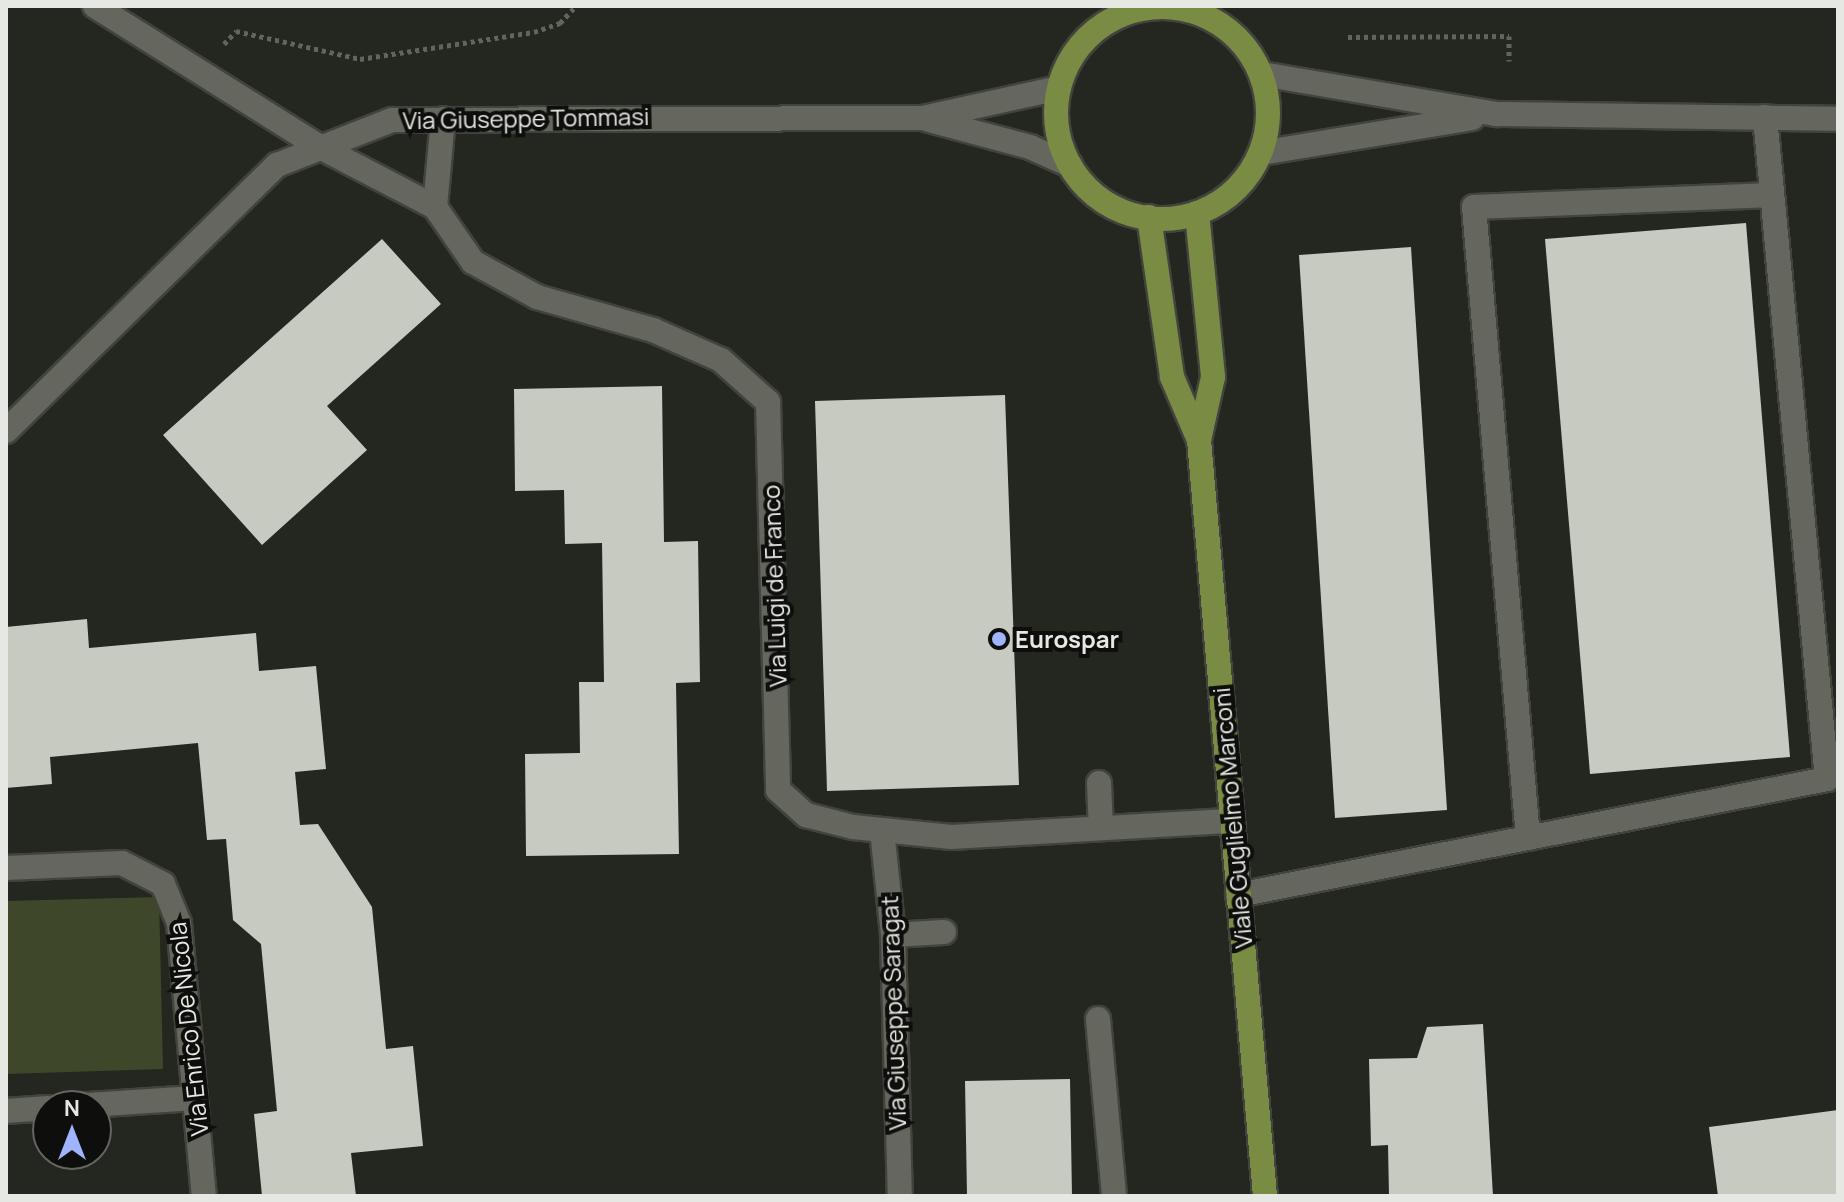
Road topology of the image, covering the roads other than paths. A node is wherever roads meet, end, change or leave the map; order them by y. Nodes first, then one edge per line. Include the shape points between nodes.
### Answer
1 (95, 6) edge
2 (1184, 8) edge
3 (1107, 14) edge
4 (1262, 74) junction
5 (1059, 88) junction
6 (1497, 114) junction
7 (1765, 117) junction
8 (923, 118) junction
9 (443, 119) junction
10 (1838, 119) edge
11 (320, 147) junction
12 (1261, 153) junction
13 (1070, 165) junction
14 (1772, 195) junction
15 (435, 207) junction
16 (1197, 213) junction
17 (1149, 217) junction
18 (8, 425) edge
19 (1199, 440) junction
20 (1099, 783) dead end
21 (1232, 821) junction
22 (1101, 828) junction
23 (882, 830) junction
24 (1528, 838) junction
25 (6, 868) edge
26 (1238, 895) junction
27 (944, 932) dead end
28 (893, 935) junction
29 (1098, 1019) dead end
30 (195, 1098) junction
31 (112, 1103) edge
32 (32, 1109) edge
33 (6, 1111) edge
34 (204, 1196) edge
35 (900, 1196) edge
36 (1114, 1196) edge
37 (1265, 1196) edge

1 - 11 street
2 - 3 main road
2 - 4 main road via 1217,22 1244,44
3 - 5 main road via 1085,39
4 - 6 street
4 - 12 main road via 1268,126
5 - 8 street, Via Giuseppe Tommasi
5 - 13 main road via 1056,114
6 - 7 street
6 - 12 street
7 - 10 street
7 - 14 street
8 - 9 street, Via Giuseppe Tommasi
8 - 13 street, Via Giuseppe Tommasi via 1030,147
9 - 11 street, Via Giuseppe Tommasi via 392,120
9 - 15 street
11 - 15 street
11 - 18 street, Via Giuseppe Tommasi via 277,165
12 - 16 main road via 1224,199
13 - 17 main road via 1099,196
14 - 24 street via 1827,779
14 - 24 street via 1474,207
15 - 23 street, Via Luigi de Franco via 473,262 537,297 653,330 721,360 768,402 778,790 806,815
16 - 17 main road
16 - 19 main road, Viale Guglielmo Marconi via 1213,377
17 - 19 main road, Viale Guglielmo Marconi via 1172,377
19 - 21 main road, Viale Guglielmo Marconi
20 - 22 street
21 - 22 street, Via Luigi de Franco
21 - 26 main road, Viale Guglielmo Marconi
22 - 23 street, Via Luigi de Franco via 951,837
23 - 28 street, Via Giuseppe Saragat
24 - 26 street
25 - 30 street, Via Enrico De Nicola via 122,863 163,884 179,923
26 - 37 main road, Viale Guglielmo Marconi
27 - 28 street
28 - 35 street, Via Giuseppe Saragat
29 - 36 street
30 - 31 street
30 - 34 street, Via Enrico De Nicola
32 - 33 street

